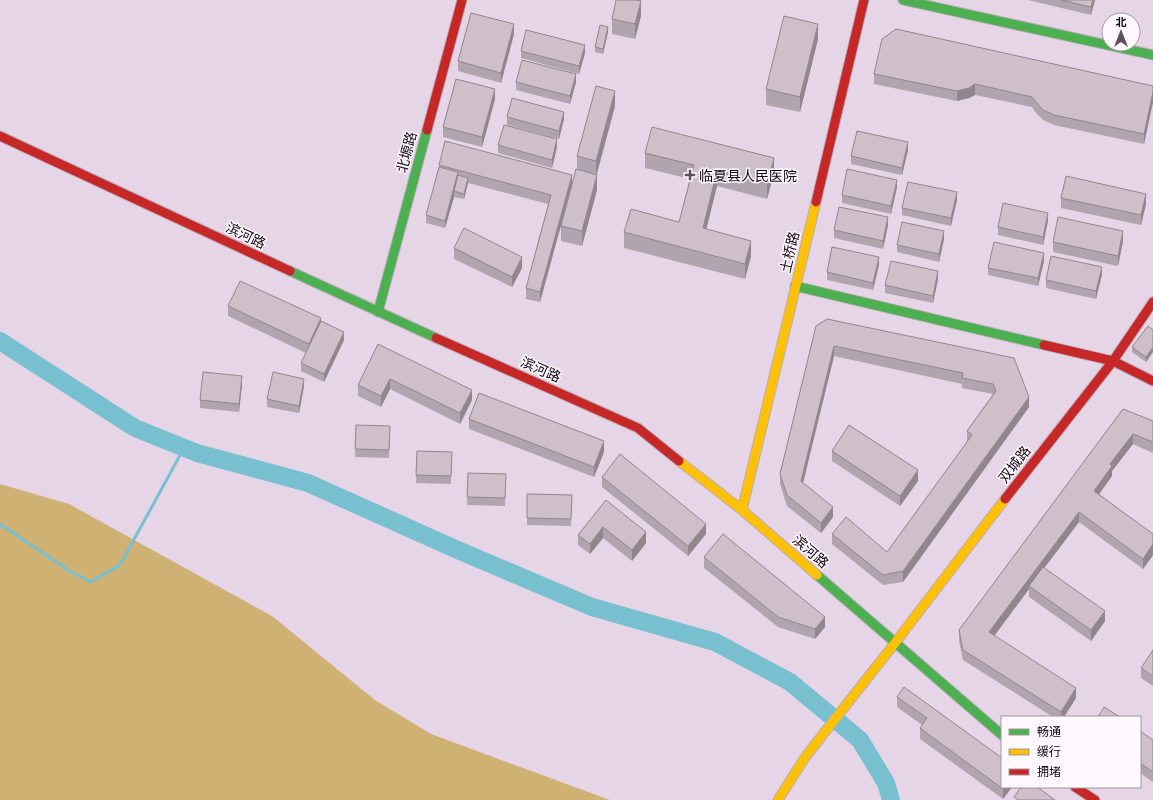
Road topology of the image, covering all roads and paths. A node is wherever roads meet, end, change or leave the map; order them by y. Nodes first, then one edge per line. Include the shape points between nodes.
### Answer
1 (462, 0) edge
2 (864, 0) edge
3 (903, 0) edge
4 (1153, 55) edge
5 (0, 136) edge
6 (795, 286) junction
7 (1153, 302) edge
8 (378, 312) junction
9 (1113, 361) junction
10 (1153, 381) edge
11 (742, 510) junction
12 (895, 643) junction
13 (1001, 735) edge
14 (1077, 788) edge
15 (778, 800) edge
16 (1095, 800) edge

1 - 8 main road, 北塬路
2 - 6 main road, 土桥路
3 - 4 main road
5 - 8 main road, 滨河路
6 - 9 main road
6 - 11 main road, 土桥路
7 - 9 main road, 双城路
8 - 11 main road, 滨河路 via 638,428
9 - 10 main road
9 - 12 main road, 双城路
11 - 12 main road, 滨河路
12 - 13 main road, 滨河路
12 - 15 main road, 双城路 via 806,756
14 - 16 main road

